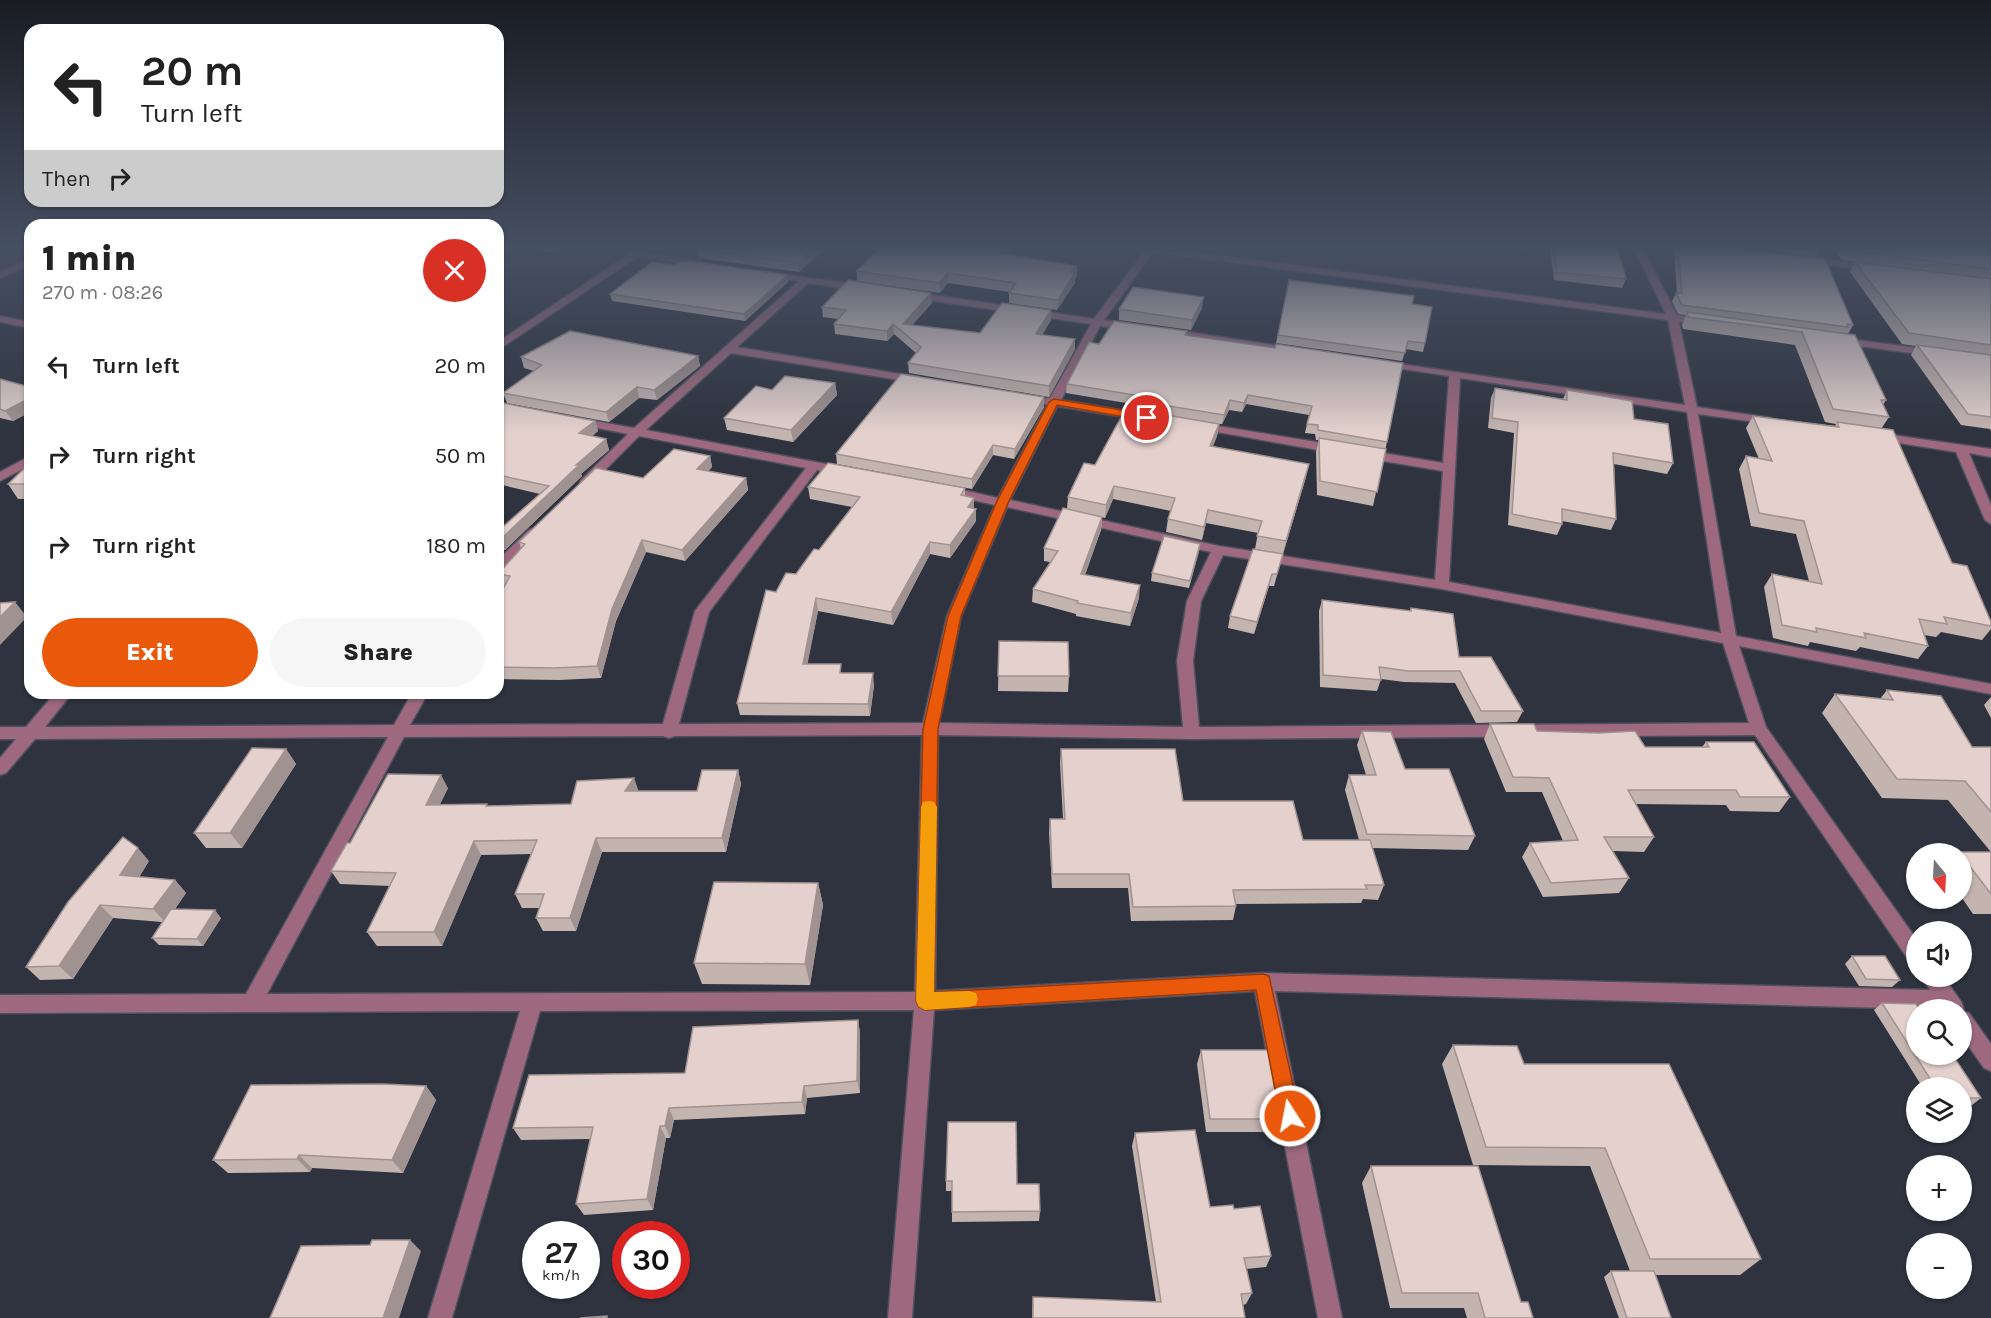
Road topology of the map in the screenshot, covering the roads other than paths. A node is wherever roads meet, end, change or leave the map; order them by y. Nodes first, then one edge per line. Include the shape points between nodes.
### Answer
1 (553, 311) edge
2 (771, 311) edge
3 (1019, 311) edge
4 (1106, 311) edge
5 (1616, 311) edge
6 (1669, 311) edge
7 (1673, 318) junction
8 (0, 319) edge
9 (1097, 322) junction
10 (24, 324) edge
11 (1720, 325) edge
12 (1826, 339) edge
13 (504, 343) edge
14 (729, 348) junction
15 (1305, 352) edge
16 (1944, 355) edge
17 (1374, 362) edge
18 (1455, 374) junction
19 (926, 381) edge
20 (1030, 398) edge
21 (1054, 402) junction
22 (1692, 409) junction
23 (568, 419) edge
24 (1158, 420) edge
25 (1182, 423) edge
26 (1786, 423) edge
27 (637, 432) junction
28 (1868, 435) edge
29 (1961, 449) junction
30 (1991, 453) edge
31 (0, 461) edge
32 (24, 463) edge
33 (24, 464) edge
34 (814, 465) junction
35 (1449, 468) junction
36 (859, 474) edge
37 (0, 477) edge
38 (580, 488) edge
39 (937, 489) edge
40 (1003, 501) junction
41 (1991, 520) edge
42 (539, 528) edge
43 (1219, 550) junction
44 (504, 562) edge
45 (1442, 585) junction
46 (1730, 640) junction
47 (1991, 689) edge
48 (59, 699) edge
49 (417, 699) edge
50 (930, 729) junction
51 (1759, 729) junction
52 (669, 732) junction
53 (0, 733) edge
54 (30, 733) junction
55 (399, 733) junction
56 (1191, 733) junction
57 (0, 769) edge
58 (1906, 940) edge
59 (1263, 982) junction
60 (925, 1001) junction
61 (533, 1002) junction
62 (252, 1003) junction
63 (1906, 1003) edge
64 (0, 1004) edge
65 (1972, 1034) edge
66 (1991, 1061) edge
67 (440, 1318) edge
68 (900, 1318) edge
69 (1330, 1318) edge

1 - 13 street
2 - 14 street
3 - 9 street
4 - 9 street
5 - 7 street
6 - 7 street
7 - 11 street
7 - 22 street
8 - 10 street
9 - 15 street
9 - 21 street
12 - 16 street
14 - 19 street
14 - 27 street
17 - 18 street
18 - 22 street
18 - 35 street
20 - 21 street
21 - 24 street
21 - 40 street
22 - 26 street
22 - 46 street
23 - 27 street
25 - 35 street
27 - 34 street
27 - 38 street
28 - 29 street
29 - 30 street
29 - 41 street
31 - 32 street
33 - 37 street
34 - 36 street
34 - 52 street via 702,610
35 - 45 street
39 - 40 street
40 - 43 street
40 - 50 street via 954,616
42 - 44 street
43 - 45 street
43 - 56 street via 1194,601 1185,661
45 - 46 street
46 - 47 street
46 - 51 street
48 - 54 street
49 - 55 street
50 - 52 street
50 - 56 street
50 - 60 street
51 - 56 street
51 - 58 street
52 - 55 street
53 - 54 street
54 - 55 street
54 - 57 street
55 - 62 street
59 - 60 street
59 - 63 street
59 - 69 street
60 - 61 street
60 - 68 street
61 - 62 street
61 - 67 street
62 - 64 street
65 - 66 street

